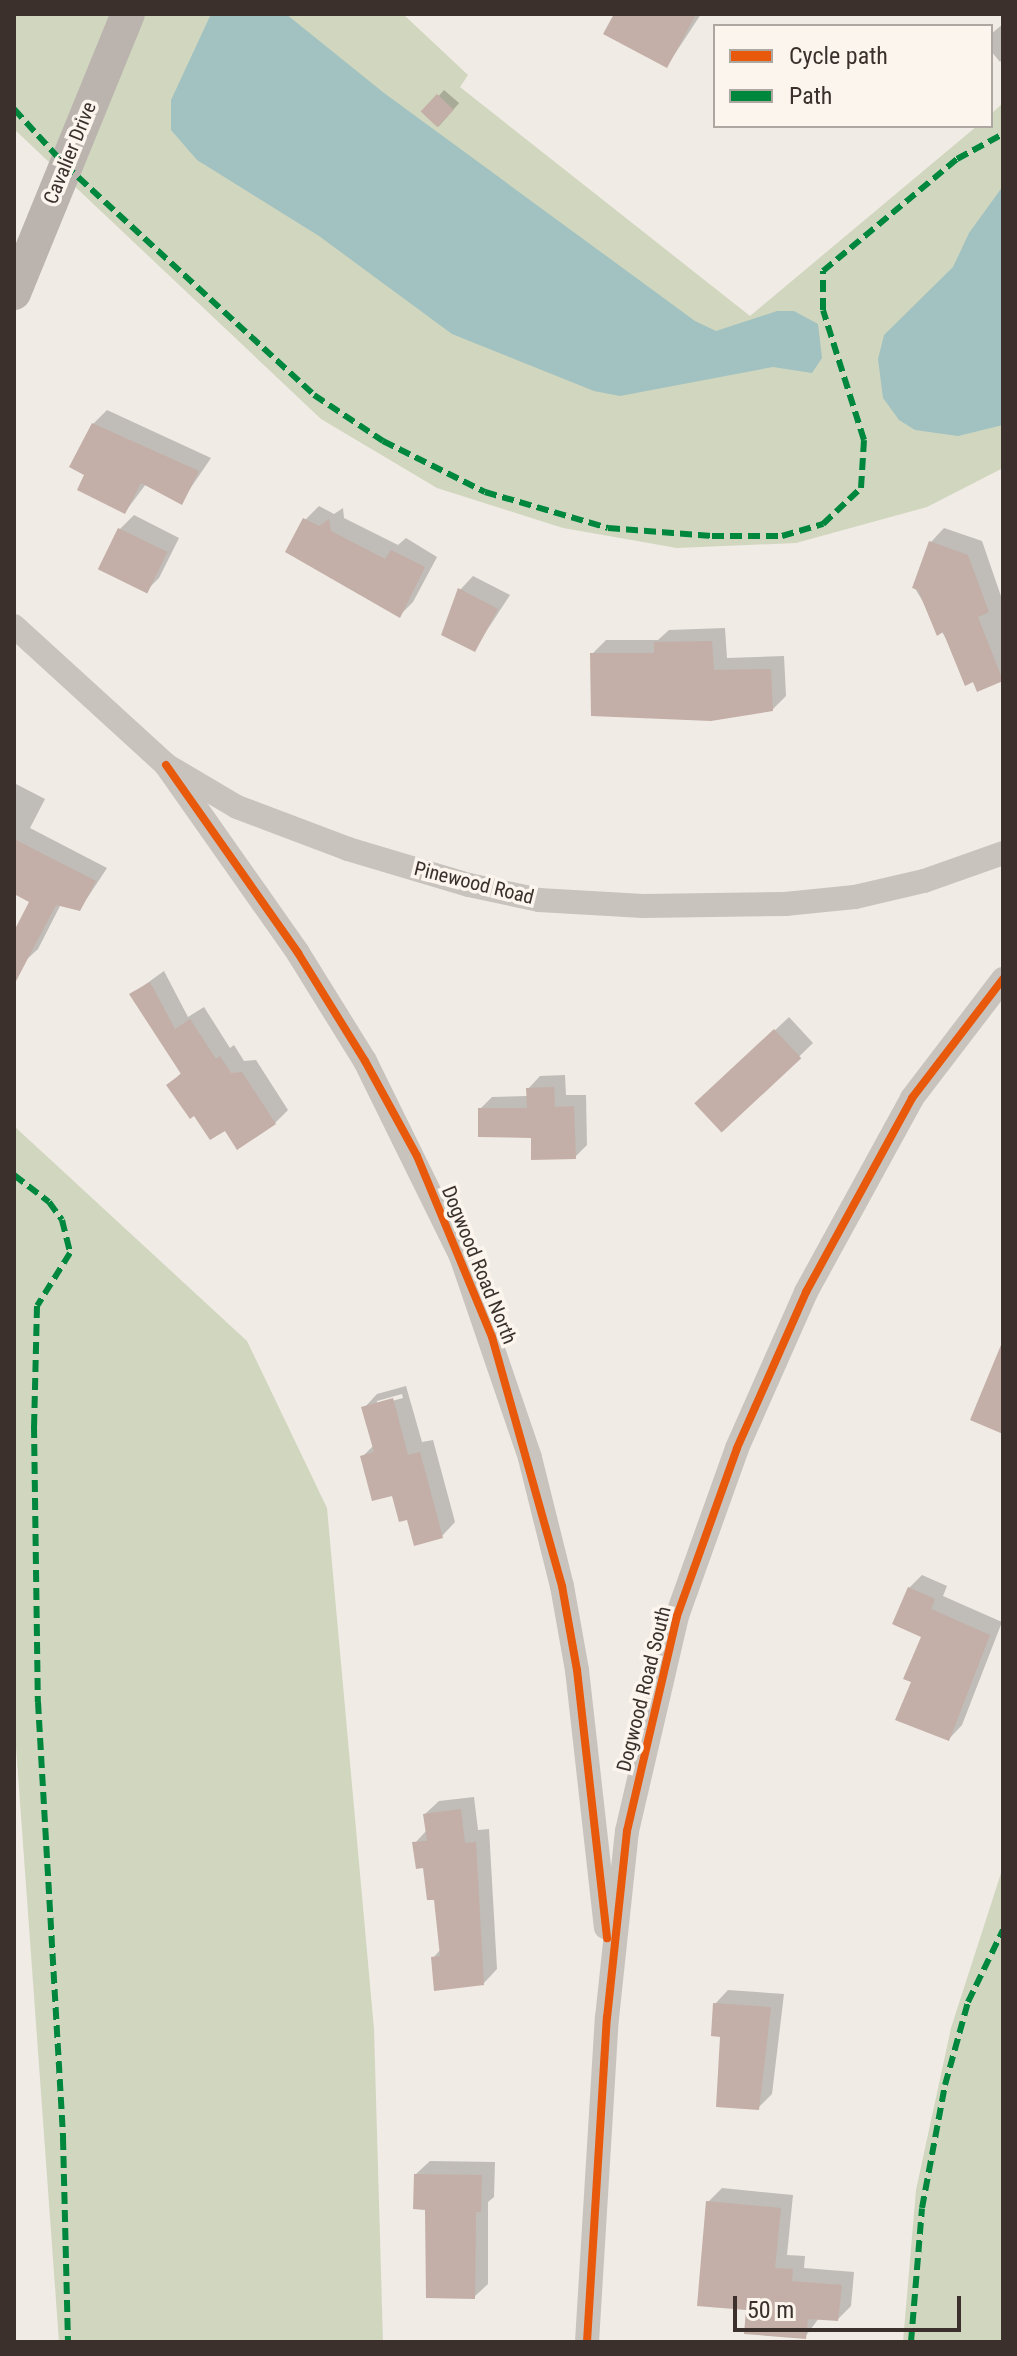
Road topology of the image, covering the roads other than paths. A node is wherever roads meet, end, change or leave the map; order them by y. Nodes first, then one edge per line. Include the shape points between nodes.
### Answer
1 (128, 14) edge
2 (14, 293) edge
3 (14, 626) edge
4 (166, 765) junction
5 (1003, 853) edge
6 (1003, 979) edge
7 (611, 1985) junction
8 (587, 2342) edge

1 - 2 street, Cavalier Drive
3 - 4 street, Pinewood Road
4 - 5 street, Pinewood Road via 237,807 348,849 539,900 643,906 799,903 924,881
4 - 7 street, Dogwood Road North via 298,953 365,1061 417,1156 492,1337 562,1586 594,1801
6 - 7 street, Dogwood Road South via 912,1098 870,1169 799,1306 712,1512 654,1702 627,1831
7 - 8 street, Dogwood Road South

